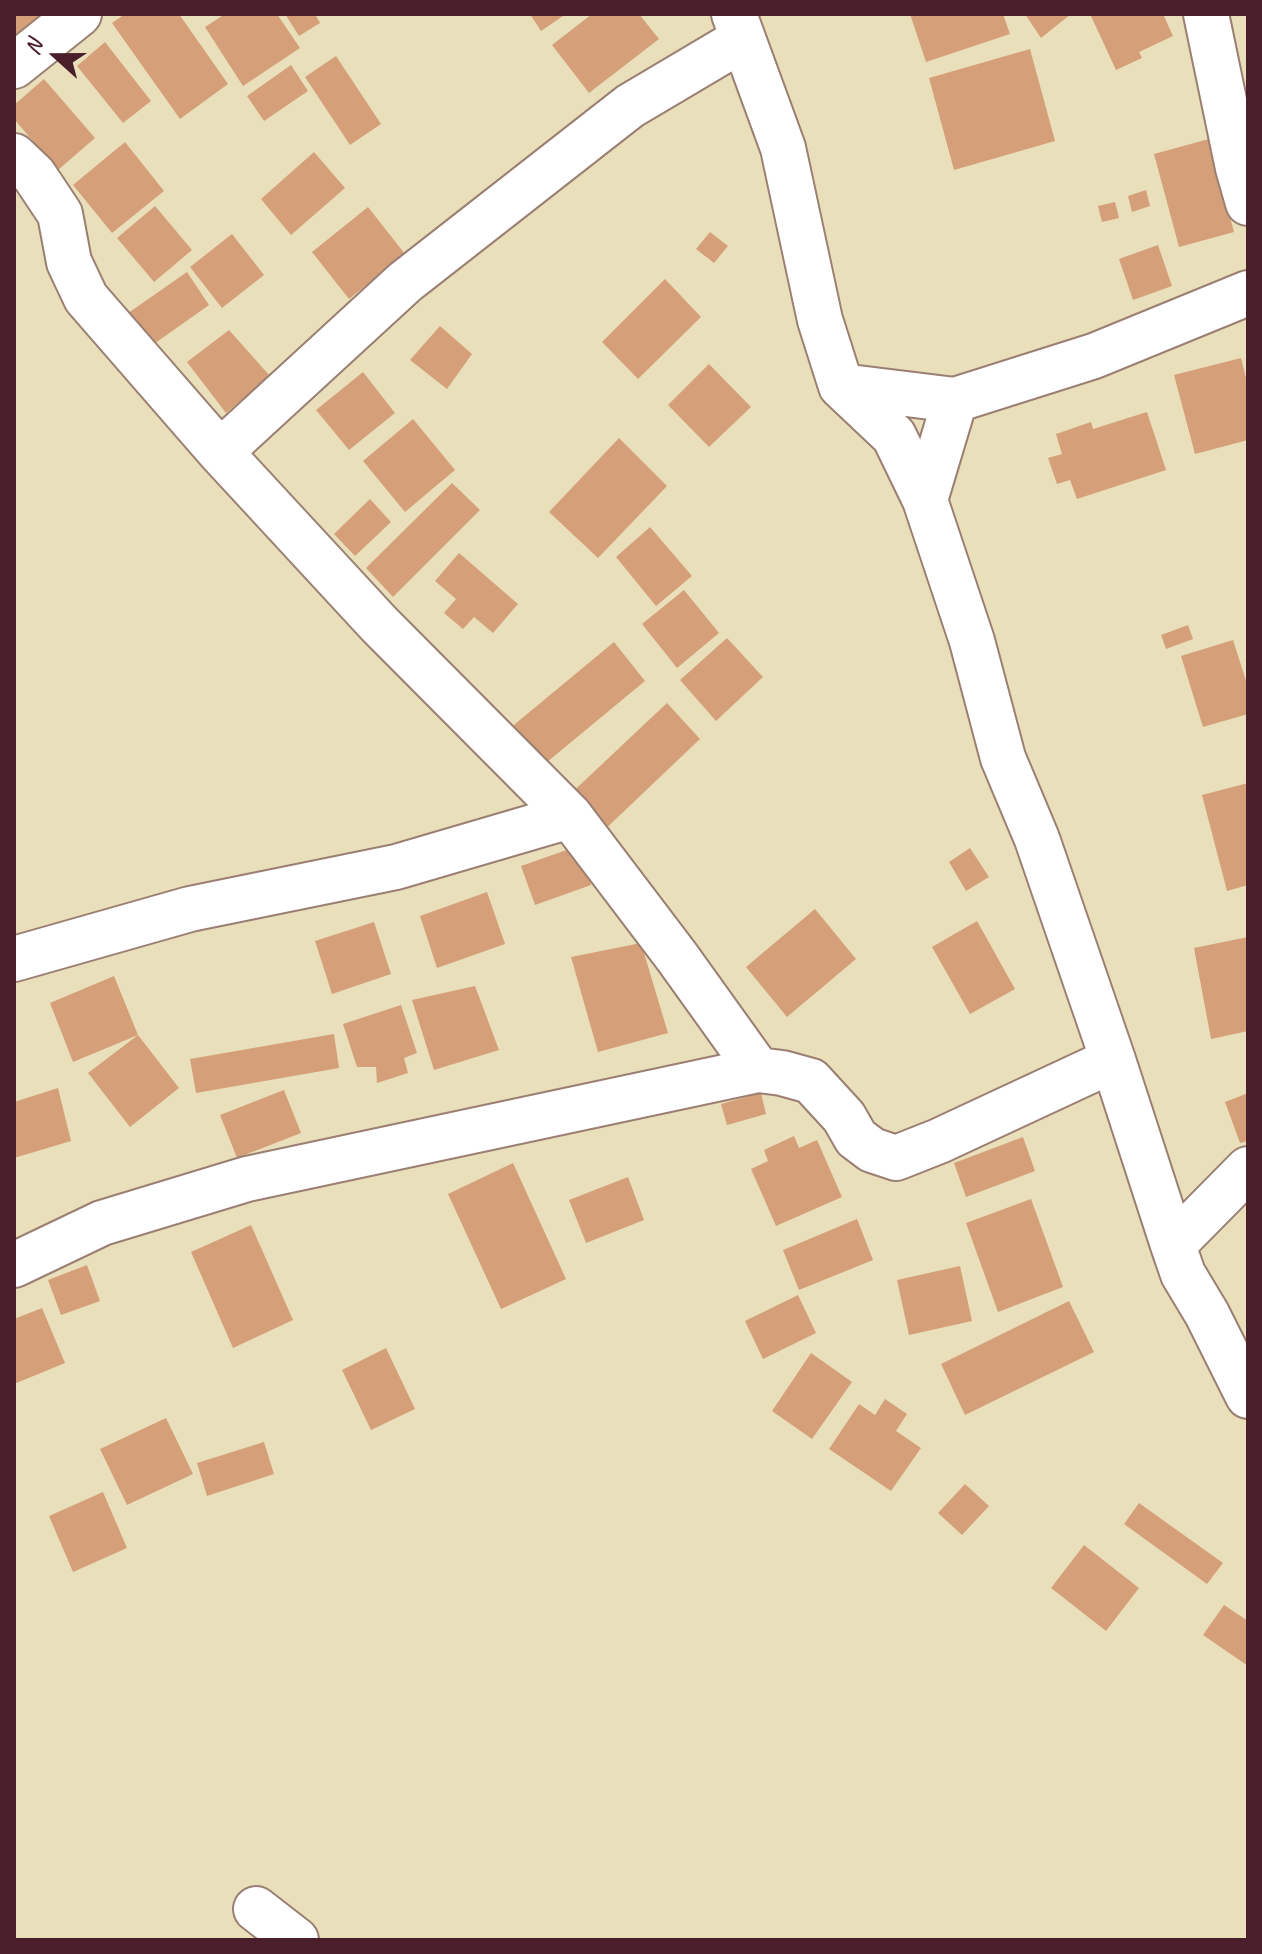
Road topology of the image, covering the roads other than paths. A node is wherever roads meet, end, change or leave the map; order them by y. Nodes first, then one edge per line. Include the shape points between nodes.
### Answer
1 (79, 14) edge
2 (1206, 14) edge
3 (738, 26) edge
4 (14, 66) edge
5 (14, 156) edge
6 (1248, 203) edge
7 (1248, 293) edge
8 (841, 386) junction
9 (955, 400) junction
10 (220, 452) junction
11 (925, 500) junction
12 (570, 816) junction
13 (14, 959) edge
14 (1113, 1060) junction
15 (758, 1070) junction
16 (1248, 1169) edge
17 (1173, 1245) junction
18 (14, 1265) edge
19 (1248, 1396) edge
20 (256, 1909) dead end
21 (296, 1940) edge

1 - 4 street
2 - 6 street
3 - 8 street via 783,148 820,320
3 - 10 street via 405,282
5 - 10 street via 60,214 69,262 86,298
7 - 9 street via 1094,356
8 - 9 street
8 - 11 street via 894,436
9 - 11 street
10 - 12 street via 379,624
11 - 14 street via 972,641 1003,758 1037,839
12 - 13 street via 396,867 190,909
12 - 15 street
14 - 15 street via 896,1158 856,1138 811,1081
14 - 17 street
15 - 18 street via 247,1179 102,1223
16 - 17 street
17 - 19 street
20 - 21 street

